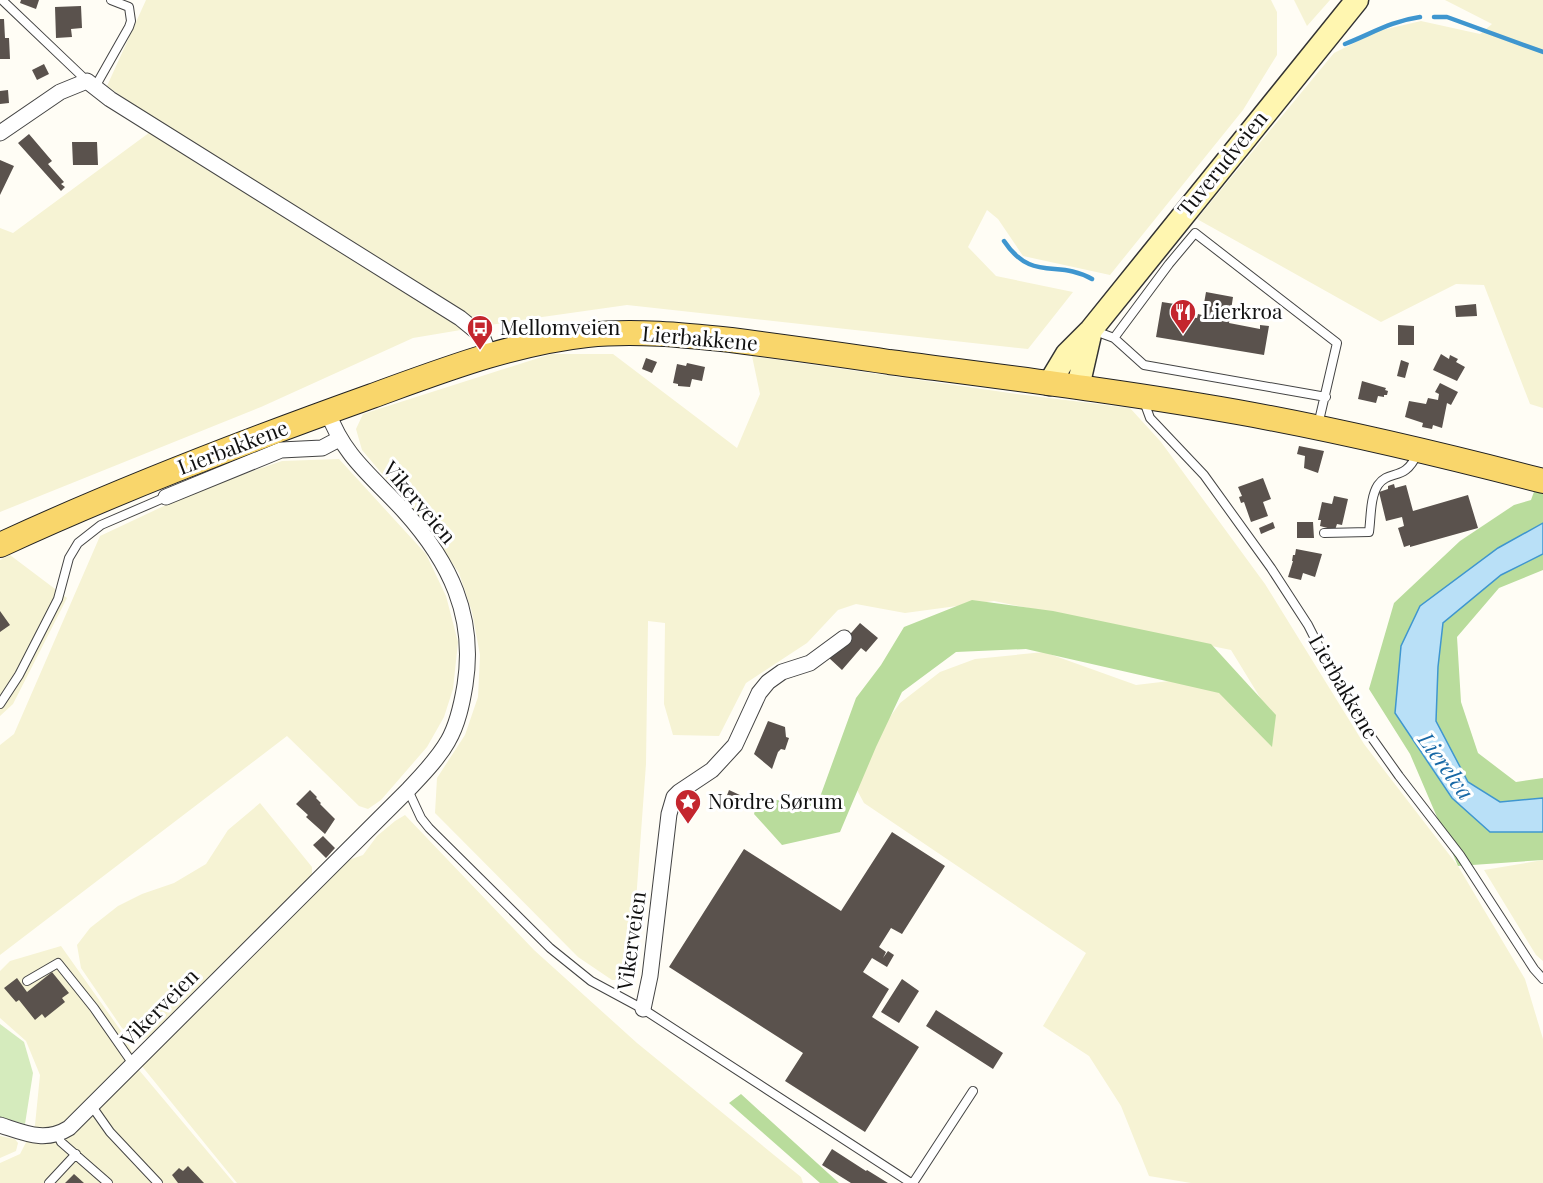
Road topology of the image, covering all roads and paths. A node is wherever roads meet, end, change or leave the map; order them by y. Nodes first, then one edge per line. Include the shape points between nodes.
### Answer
1 (2, 0) edge
2 (111, 0) edge
3 (1357, 0) edge
4 (128, 3) edge
5 (91, 84) junction
6 (0, 133) edge
7 (1091, 330) junction
8 (1114, 338) junction
9 (490, 356) junction
10 (1049, 384) junction
11 (1078, 387) junction
12 (1326, 397) junction
13 (1147, 398) junction
14 (327, 412) junction
15 (1318, 427) junction
16 (339, 439) junction
17 (1419, 450) junction
18 (1540, 480) edge
19 (166, 497) joint
20 (1324, 533) dead end
21 (0, 545) edge
22 (844, 638) dead end
23 (0, 704) edge
24 (408, 790) junction
25 (1543, 979) edge
26 (27, 981) dead end
27 (643, 1009) junction
28 (133, 1064) junction
29 (973, 1091) dead end
30 (92, 1105) junction
31 (0, 1125) edge
32 (58, 1135) junction
33 (76, 1154) junction
34 (49, 1183) edge
35 (108, 1183) edge
36 (158, 1183) edge
37 (912, 1183) edge

1 - 5 lane
2 - 4 lane
3 - 7 main road, Tuverudveien
4 - 5 lane via 129,27
5 - 6 street via 60,92
5 - 9 street via 460,318 482,336
7 - 8 lane
7 - 10 main road, Tuverudveien via 1067,354
7 - 11 main road, Tuverudveien
8 - 12 lane via 1144,365
8 - 12 lane via 1195,233 1338,343
9 - 10 main road, Lierbakkene via 588,335 654,333
9 - 14 main road, Lierbakkene
10 - 11 main road, Lierbakkene
11 - 13 main road, Lierbakkene
12 - 15 lane
13 - 15 main road, Lierbakkene
13 - 25 lane, Lierbakkene via 1150,418 1204,475 1271,568 1308,625 1366,731 1460,855
14 - 16 street, Vikerveien
14 - 21 main road, Lierbakkene via 176,470
15 - 17 main road, Lierbakkene
16 - 19 street via 322,448 281,450
16 - 24 street, Vikerveien via 429,541 457,592 466,623 467,671 453,730 443,749
17 - 18 main road, Lierbakkene
17 - 20 lane via 1410,468 1376,488 1369,532
19 - 23 lane via 101,525 78,543 69,558 58,599
22 - 27 street, Vikerveien via 810,663 782,672 768,682 728,754 674,797
24 - 27 lane, Vikerveien via 429,828 550,948 591,981
24 - 28 street, Vikerveien
26 - 28 lane via 58,963
27 - 37 lane
28 - 30 street, Vikerveien
29 - 37 lane
30 - 32 street, Vikerveien
30 - 36 lane via 110,1132
31 - 32 street via 45,1137
32 - 33 lane
33 - 34 lane
33 - 35 lane

